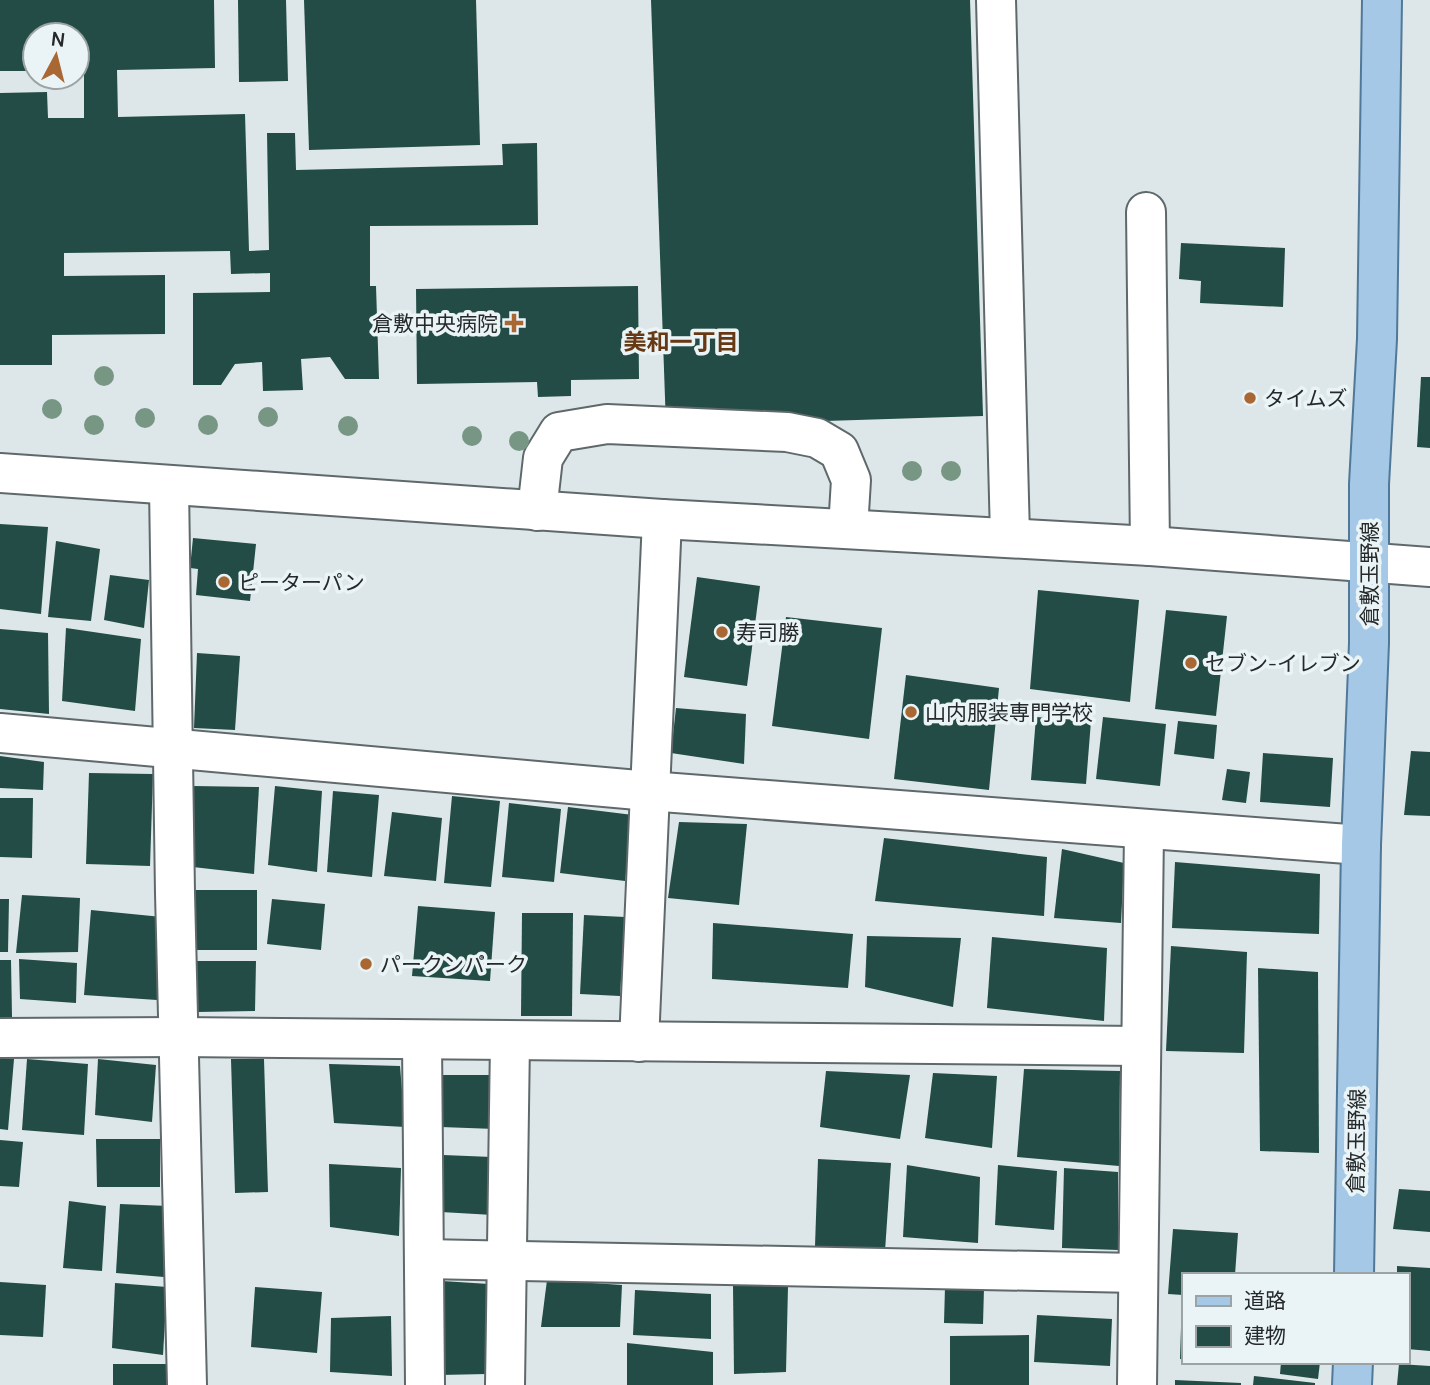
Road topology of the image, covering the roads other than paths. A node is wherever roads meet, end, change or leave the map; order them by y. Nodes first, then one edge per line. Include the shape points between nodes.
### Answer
1 (996, 0) edge
2 (1382, 0) edge
3 (1146, 212) dead end
4 (0, 473) edge
5 (169, 486) junction
6 (537, 511) junction
7 (662, 519) junction
8 (848, 528) junction
9 (1010, 536) junction
10 (1150, 546) junction
11 (1369, 562) junction
12 (1430, 567) edge
13 (0, 733) edge
14 (174, 750) junction
15 (649, 791) junction
16 (1144, 831) junction
17 (1361, 845) junction
18 (178, 1037) junction
19 (0, 1038) edge
20 (422, 1040) junction
21 (510, 1041) junction
22 (639, 1042) junction
23 (1139, 1046) junction
24 (425, 1259) junction
25 (507, 1260) junction
26 (1137, 1273) junction
27 (1354, 1273) edge
28 (1353, 1364) edge
29 (187, 1385) edge
30 (425, 1385) edge
31 (505, 1385) edge
32 (1137, 1385) edge
33 (1352, 1385) edge

1 - 9 street
2 - 11 main road, 倉敷玉野線
3 - 10 street
4 - 5 street
5 - 6 street
5 - 14 street
6 - 7 street
6 - 8 street via 543,458 559,432 607,424 787,432 817,438 839,451 851,480
7 - 8 street
7 - 15 street
8 - 9 street
9 - 10 street
10 - 11 street
11 - 12 street
11 - 17 main road, 倉敷玉野線
13 - 14 street
14 - 15 street
14 - 18 street
15 - 16 street
15 - 22 street
16 - 17 street
16 - 23 street
17 - 27 main road, 倉敷玉野線
18 - 19 street
18 - 20 street
18 - 29 street
20 - 21 street
20 - 24 street
21 - 22 street
21 - 25 street
22 - 23 street
23 - 26 street
24 - 25 street
24 - 30 street
25 - 26 street
25 - 31 street
26 - 32 street
28 - 33 main road

